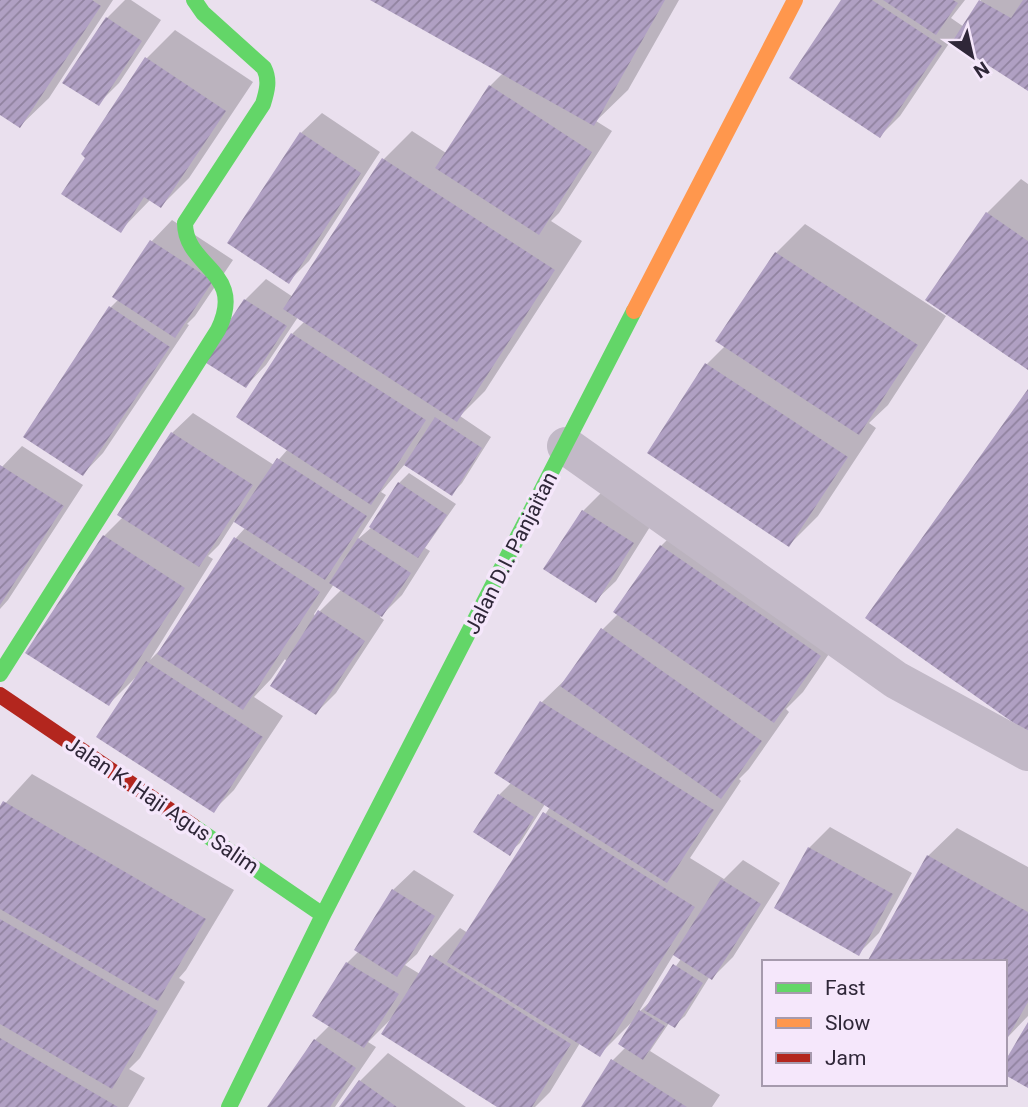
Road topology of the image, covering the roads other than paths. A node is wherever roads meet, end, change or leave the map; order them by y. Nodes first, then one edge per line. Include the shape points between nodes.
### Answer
1 (194, 0) edge
2 (795, 0) edge
3 (566, 446) junction
4 (0, 674) edge
5 (0, 695) edge
6 (1028, 752) edge
7 (323, 915) junction
8 (229, 1107) edge

1 - 4 main road via 267,74 263,104 185,223 189,243 222,285 225,313
2 - 3 main road, Jalan D.I. Panjaitan
3 - 6 street via 896,680
3 - 7 main road, Jalan D.I. Panjaitan
5 - 7 main road, Jalan K. Haji Agus Salim
7 - 8 main road, Jalan D.I. Panjaitan

